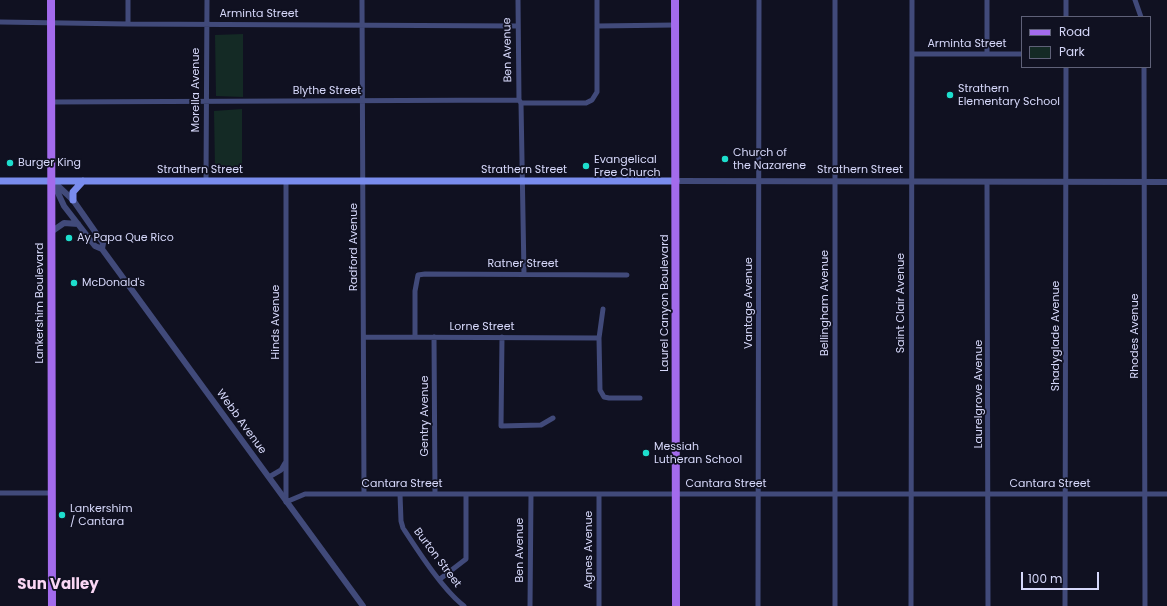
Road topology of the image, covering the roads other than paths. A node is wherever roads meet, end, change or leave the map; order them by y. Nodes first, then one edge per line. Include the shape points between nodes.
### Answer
1 (51, 0) edge
2 (128, 0) edge
3 (206, 0) edge
4 (362, 0) edge
5 (518, 0) edge
6 (597, 0) edge
7 (675, 0) edge
8 (759, 0) edge
9 (835, 0) edge
10 (912, 0) edge
11 (987, 0) edge
12 (1066, 0) edge
13 (1135, 0) edge
14 (1066, 16) edge
15 (1141, 16) edge
16 (0, 22) edge
17 (51, 24) junction
18 (128, 24) junction
19 (206, 24) junction
20 (362, 24) junction
21 (675, 25) junction
22 (518, 26) junction
23 (597, 26) junction
24 (912, 54) junction
25 (987, 54) junction
26 (1021, 54) edge
27 (1066, 68) edge
28 (1144, 68) edge
29 (206, 101) junction
30 (363, 101) junction
31 (520, 101) junction
32 (51, 102) junction
33 (52, 180) junction
34 (206, 180) junction
35 (0, 181) edge
36 (83, 181) junction
37 (286, 181) junction
38 (363, 181) junction
39 (522, 181) junction
40 (676, 181) junction
41 (759, 181) junction
42 (835, 181) junction
43 (911, 181) junction
44 (1067, 182) junction
45 (1145, 182) junction
46 (1167, 182) edge
47 (987, 183) junction
48 (72, 200) junction
49 (78, 224) junction
50 (51, 232) junction
51 (102, 249) junction
52 (524, 274) junction
53 (627, 275) dead end
54 (603, 309) dead end
55 (364, 337) junction
56 (415, 337) junction
57 (434, 337) junction
58 (502, 337) junction
59 (600, 338) junction
60 (640, 398) dead end
61 (553, 418) dead end
62 (286, 463) junction
63 (268, 477) junction
64 (0, 493) edge
65 (51, 493) junction
66 (835, 493) junction
67 (911, 493) junction
68 (364, 494) junction
69 (400, 494) junction
70 (436, 494) junction
71 (466, 494) junction
72 (531, 494) junction
73 (599, 494) junction
74 (677, 494) junction
75 (758, 494) junction
76 (989, 494) junction
77 (1065, 494) junction
78 (1145, 494) junction
79 (1167, 494) edge
80 (286, 502) junction
81 (440, 579) junction
82 (52, 606) edge
83 (363, 606) edge
84 (464, 606) edge
85 (530, 606) edge
86 (599, 606) edge
87 (676, 606) edge
88 (758, 606) edge
89 (835, 606) edge
90 (911, 606) edge
91 (988, 606) edge
92 (1065, 606) edge
93 (1145, 606) edge

1 - 17 main road, Lankershim Boulevard
2 - 18 street
3 - 19 street, Morella Avenue
4 - 20 street, Radford Avenue
5 - 22 street, Ben Avenue
6 - 23 street
7 - 21 main road, Laurel Canyon Boulevard
8 - 41 street, Vantage Avenue
9 - 42 street, Bellingham Avenue
10 - 24 street, Saint Clair Avenue
11 - 25 street
12 - 14 street
13 - 15 street
16 - 17 street, Arminta Street
17 - 18 street, Arminta Street
17 - 32 main road, Lankershim Boulevard
18 - 19 street, Arminta Street
19 - 20 street, Arminta Street
19 - 29 street, Morella Avenue
20 - 22 street, Arminta Street
20 - 30 street, Radford Avenue
21 - 23 street
21 - 40 main road, Laurel Canyon Boulevard
22 - 31 street, Ben Avenue
23 - 31 street, Blythe Street via 597,92 592,100 586,103
24 - 25 street, Arminta Street
24 - 43 street, Saint Clair Avenue
25 - 26 street, Arminta Street
27 - 44 street, Shadyglade Avenue
28 - 45 street, Rhodes Avenue
29 - 30 street, Blythe Street
29 - 32 street, Blythe Street
29 - 34 street, Morella Avenue
30 - 31 street, Blythe Street
30 - 38 street, Radford Avenue
31 - 39 street, Ben Avenue
32 - 33 main road, Lankershim Boulevard
33 - 35 main road, Strathern Street
33 - 36 main road, Strathern Street
33 - 48 street, Webb Avenue
33 - 49 street, Webb Avenue via 64,206
33 - 50 main road, Lankershim Boulevard
34 - 36 main road, Strathern Street
34 - 37 main road, Strathern Street
36 - 48 main road via 73,192
37 - 38 main road, Strathern Street
37 - 62 street, Hinds Avenue
38 - 39 main road, Strathern Street
38 - 55 street, Radford Avenue
39 - 40 main road, Strathern Street
39 - 52 street, Ben Avenue
40 - 41 street, Strathern Street
40 - 74 main road, Laurel Canyon Boulevard
41 - 42 street, Strathern Street
41 - 75 street, Vantage Avenue
42 - 43 street, Strathern Street
42 - 66 street, Bellingham Avenue
43 - 47 street, Strathern Street
43 - 67 street, Saint Clair Avenue
44 - 45 street, Strathern Street
44 - 47 street, Strathern Street
44 - 77 street, Shadyglade Avenue
45 - 46 street, Strathern Street
45 - 78 street, Rhodes Avenue
47 - 76 street, Laurelgrove Avenue
48 - 51 street, Webb Avenue via 103,243
49 - 50 street via 64,223
49 - 51 street, Webb Avenue via 95,246
50 - 65 main road, Lankershim Boulevard
51 - 63 street, Webb Avenue
52 - 53 street, Ratner Street
52 - 56 street, Ratner Street via 418,276 415,291
54 - 59 street
55 - 56 street, Lorne Street
55 - 68 street, Radford Avenue
56 - 57 street, Lorne Street
57 - 58 street, Lorne Street
57 - 70 street, Gentry Avenue
58 - 59 street, Lorne Street
58 - 61 street via 501,426 541,425
59 - 60 street via 600,386 604,397
62 - 63 street via 281,470
62 - 80 street, Hinds Avenue
63 - 80 street, Webb Avenue
64 - 65 street
65 - 82 main road, Lankershim Boulevard
66 - 67 street, Cantara Street
66 - 75 street, Cantara Street
66 - 89 street, Bellingham Avenue
67 - 76 street, Cantara Street
67 - 90 street, Saint Clair Avenue
68 - 69 street, Cantara Street
68 - 80 street, Cantara Street via 305,494
69 - 70 street, Cantara Street
69 - 81 street, Burton Street via 400,521 403,528
70 - 71 street, Cantara Street
71 - 72 street, Cantara Street
71 - 81 street via 466,559
72 - 73 street, Cantara Street
72 - 85 street, Ben Avenue
73 - 74 street, Cantara Street
73 - 86 street, Agnes Avenue
74 - 75 street, Cantara Street
74 - 87 main road, Laurel Canyon Boulevard
75 - 88 street, Vantage Avenue
76 - 77 street, Cantara Street
76 - 91 street, Laurelgrove Avenue
77 - 78 street, Cantara Street
77 - 92 street, Shadyglade Avenue
78 - 79 street, Cantara Street
78 - 93 street, Rhodes Avenue
80 - 83 street, Webb Avenue
81 - 84 street, Burton Street

